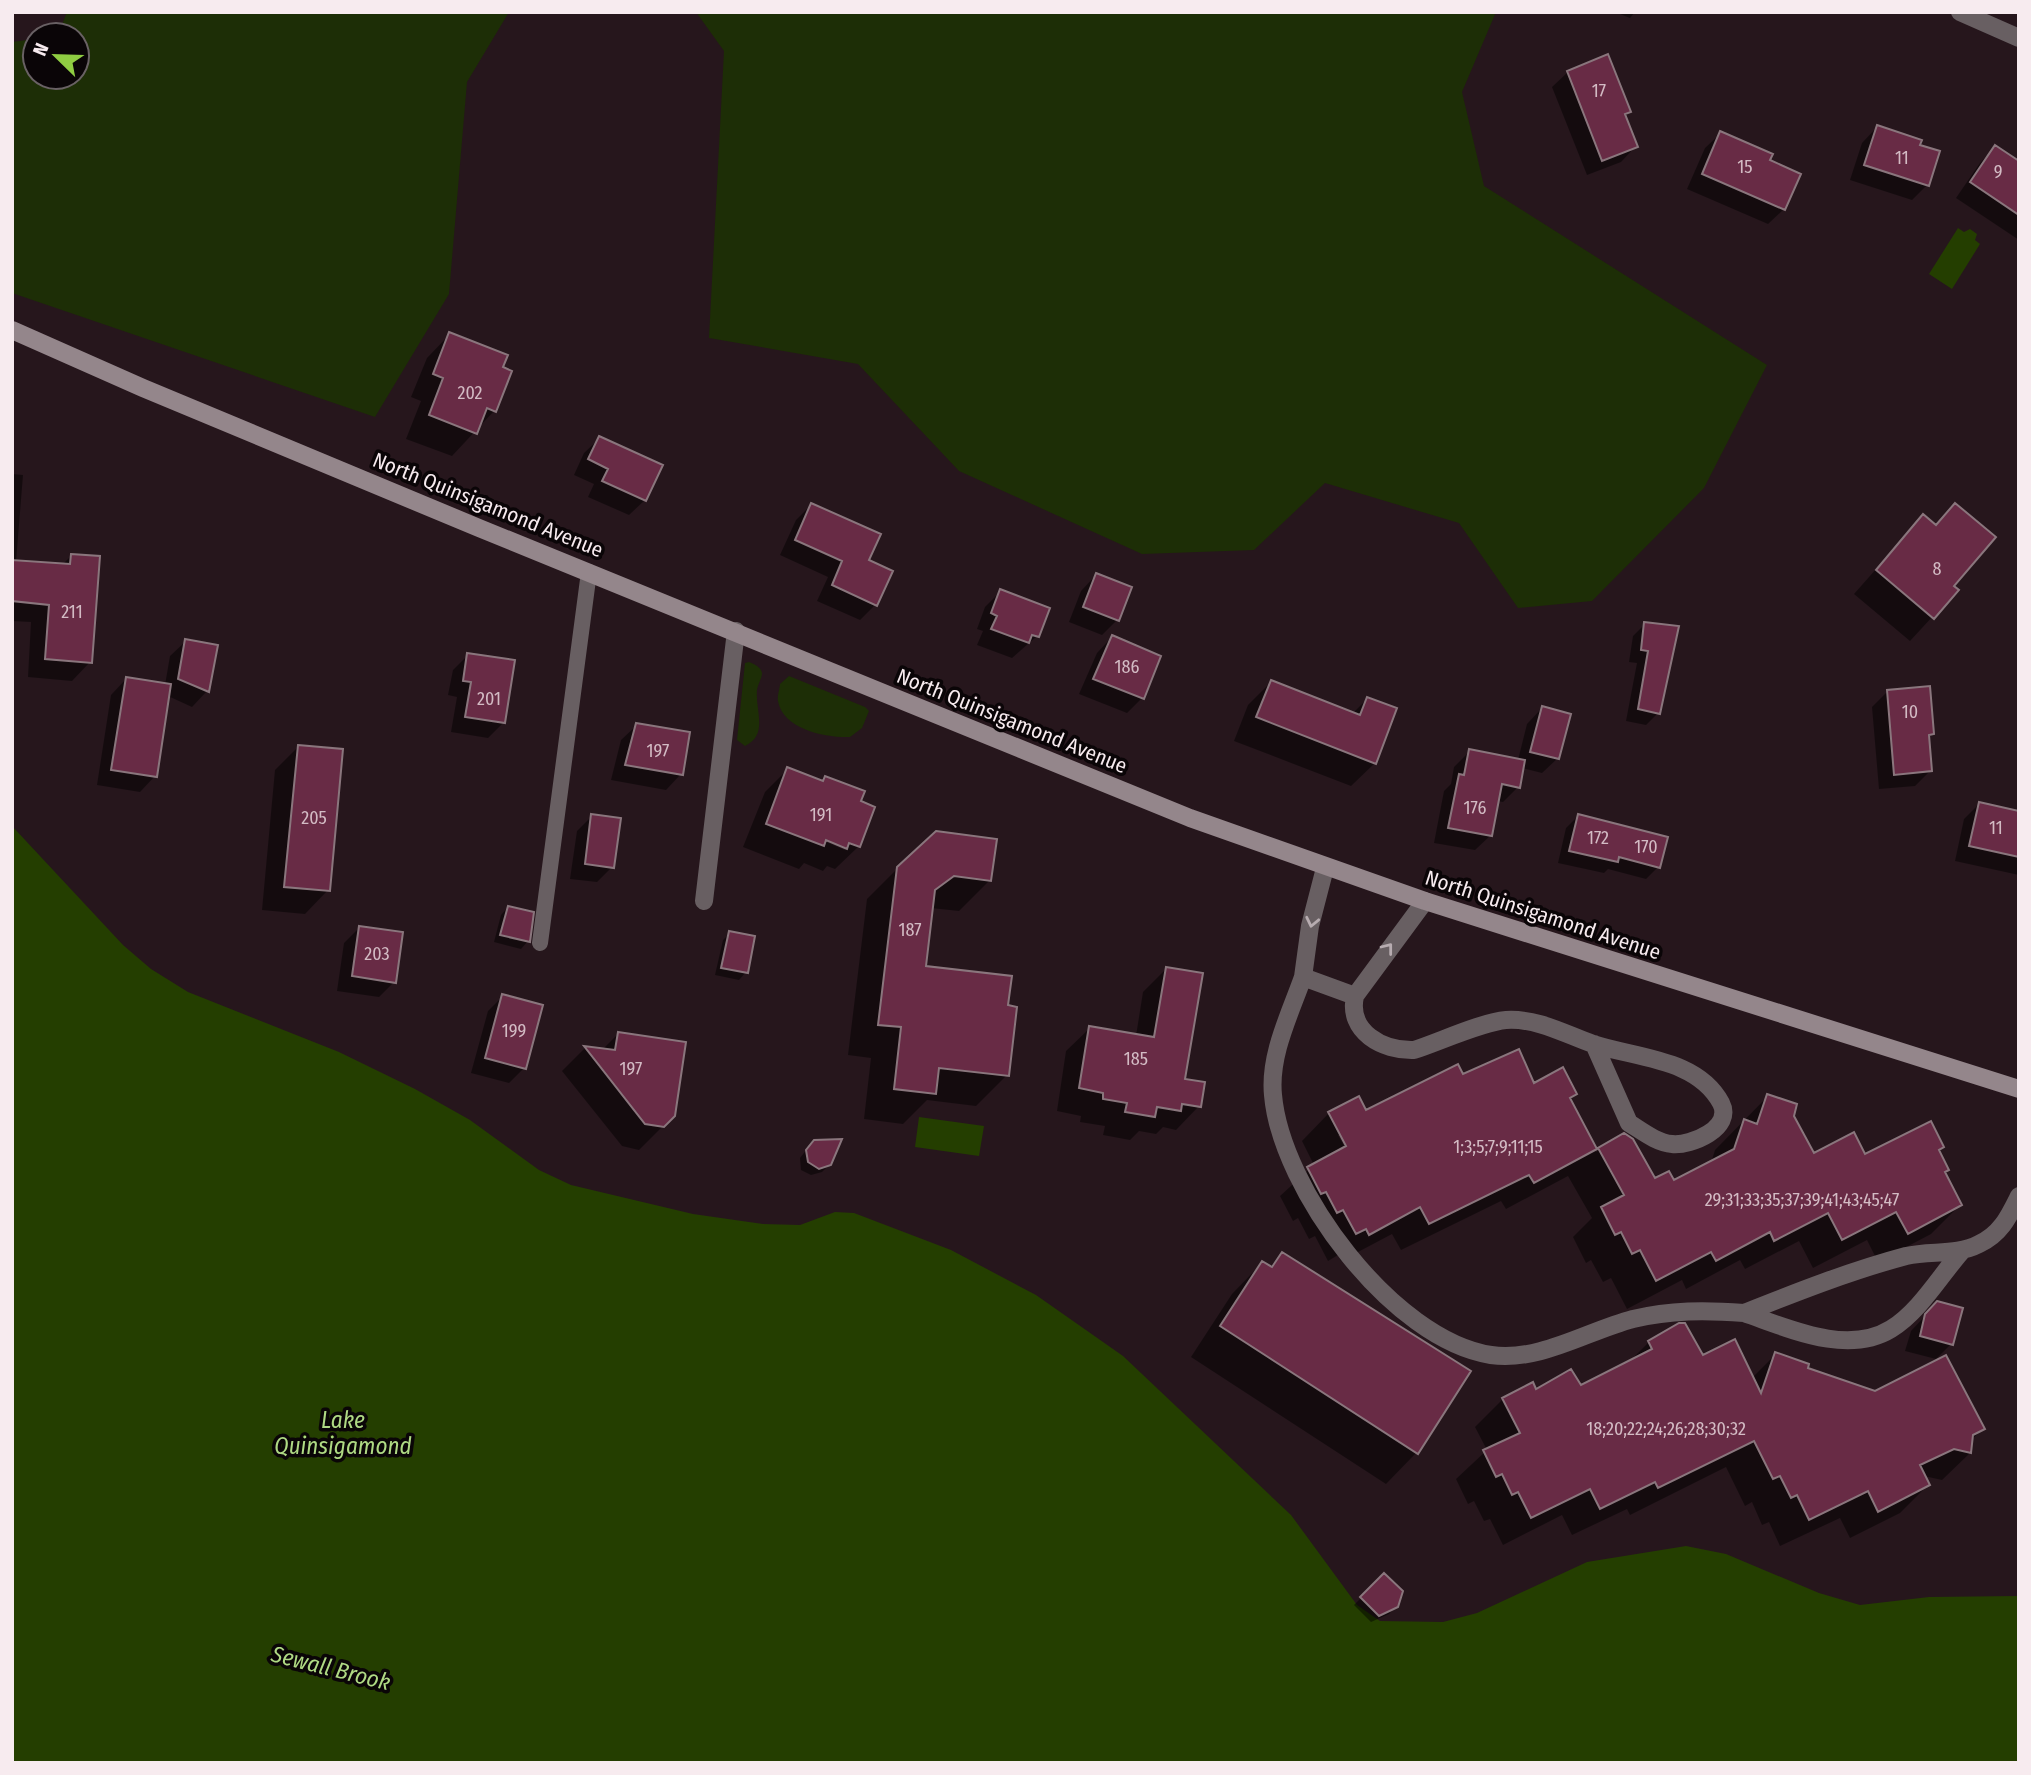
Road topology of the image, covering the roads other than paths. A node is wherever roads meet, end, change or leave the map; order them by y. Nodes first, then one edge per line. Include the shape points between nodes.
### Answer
1 (1960, 12) edge
2 (2019, 38) edge
3 (12, 330) edge
4 (589, 572) junction
5 (736, 631) junction
6 (1325, 867) junction
7 (704, 901) dead end
8 (1424, 901) junction
9 (540, 943) dead end
10 (1303, 977) junction
11 (1355, 996) junction
12 (1594, 1044) junction
13 (2019, 1089) edge
14 (2019, 1196) edge
15 (1961, 1252) junction
16 (1744, 1313) junction

1 - 2 street
3 - 4 main road, North Quinsigamond Avenue
4 - 5 main road, North Quinsigamond Avenue
4 - 9 lane
5 - 6 main road, North Quinsigamond Avenue via 1101,783
5 - 7 street
6 - 8 main road, North Quinsigamond Avenue
6 -> 10 street
11 -> 8 street
8 - 13 main road, North Quinsigamond Avenue
10 - 11 street
10 - 16 street via 1276,1056 1273,1094 1280,1129 1307,1194 1339,1244 1381,1290 1419,1322 1489,1355 1523,1356 1666,1312
11 - 12 street via 1354,1015 1365,1034 1399,1051 1505,1020 1535,1023
12 - 12 street via 1681,1069 1721,1103 1720,1122 1703,1138 1671,1144 1629,1124
14 - 15 street via 1997,1233
15 - 16 street via 1910,1255 1838,1276
15 - 16 street via 1898,1324 1874,1336 1838,1339 1806,1335

